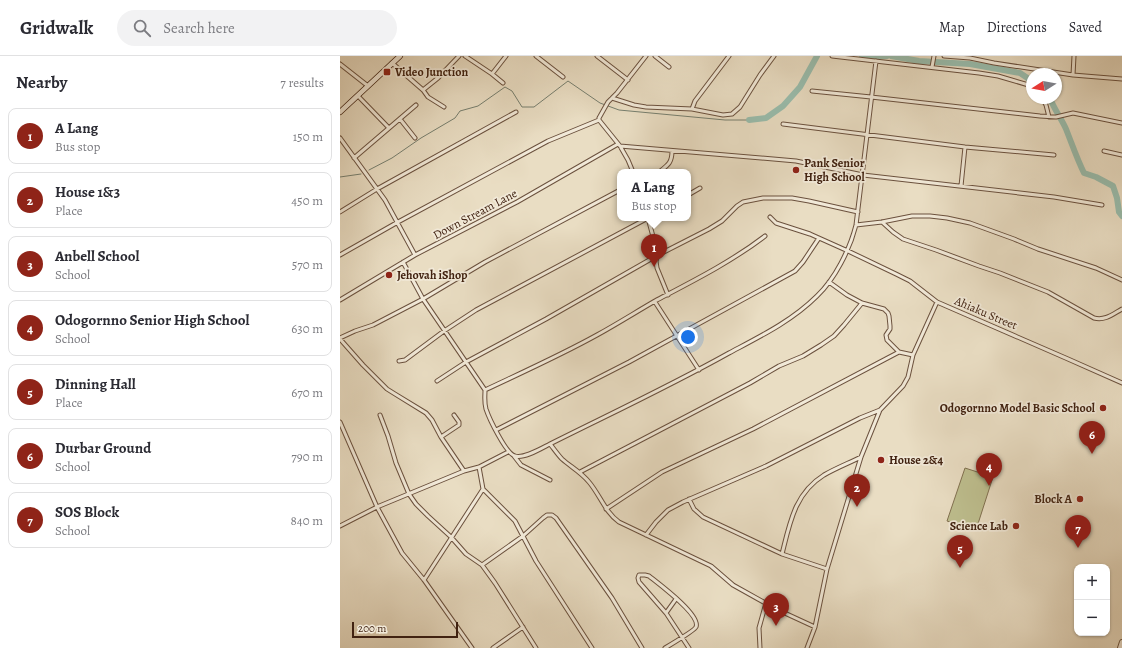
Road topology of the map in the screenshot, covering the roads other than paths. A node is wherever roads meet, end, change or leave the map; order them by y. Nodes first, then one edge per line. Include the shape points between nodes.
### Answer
1 (459, 56) edge
2 (465, 56) edge
3 (506, 56) edge
4 (536, 56) edge
5 (597, 56) edge
6 (646, 56) edge
7 (655, 56) edge
8 (729, 56) edge
9 (774, 56) edge
10 (832, 56) edge
11 (944, 56) edge
12 (1074, 56) edge
13 (934, 57) edge
14 (395, 58) edge
15 (876, 61) junction
16 (340, 64) edge
17 (932, 66) junction
18 (669, 67) dead end
19 (492, 74) junction
20 (1073, 76) junction
21 (563, 77) dead end
22 (1122, 79) edge
23 (628, 80) junction
24 (503, 83) dead end
25 (1026, 84) edge
26 (368, 86) junction
27 (423, 90) junction
28 (812, 91) dead end
29 (358, 96) junction
30 (871, 96) junction
31 (612, 98) junction
32 (1045, 104) edge
33 (416, 105) dead end
34 (444, 107) dead end
35 (692, 109) junction
36 (340, 112) edge
37 (516, 112) dead end
38 (1049, 117) junction
39 (400, 119) junction
40 (598, 120) junction
41 (1122, 123) edge
42 (783, 124) dead end
43 (389, 128) junction
44 (867, 134) junction
45 (340, 138) edge
46 (415, 138) dead end
47 (619, 145) junction
48 (966, 147) junction
49 (672, 151) junction
50 (1104, 151) dead end
51 (1054, 155) dead end
52 (1122, 155) edge
53 (354, 158) junction
54 (632, 169) edge
55 (663, 169) edge
56 (862, 175) junction
57 (961, 186) junction
58 (700, 188) dead end
59 (377, 189) junction
60 (617, 192) edge
61 (691, 193) edge
62 (1102, 205) dead end
63 (340, 212) edge
64 (858, 212) junction
65 (770, 217) dead end
66 (642, 221) edge
67 (649, 221) edge
68 (398, 222) junction
69 (882, 222) junction
70 (856, 225) junction
71 (765, 236) dead end
72 (819, 238) junction
73 (848, 251) junction
74 (340, 255) edge
75 (415, 255) junction
76 (658, 255) junction
77 (403, 262) junction
78 (1122, 280) edge
79 (829, 282) junction
80 (668, 295) junction
81 (423, 299) junction
82 (340, 300) edge
83 (655, 302) junction
84 (937, 302) junction
85 (862, 303) junction
86 (1122, 309) edge
87 (444, 331) junction
88 (677, 336) junction
89 (340, 339) edge
90 (899, 352) junction
91 (913, 356) junction
92 (399, 361) dead end
93 (466, 362) junction
94 (699, 370) junction
95 (437, 381) dead end
96 (1122, 383) edge
97 (485, 390) junction
98 (880, 410) junction
99 (380, 415) dead end
100 (454, 415) dead end
101 (340, 422) edge
102 (496, 430) junction
103 (441, 437) junction
104 (550, 444) junction
105 (508, 452) junction
106 (514, 456) junction
107 (861, 457) junction
108 (479, 467) junction
109 (464, 471) junction
110 (580, 472) junction
111 (550, 480) dead end
112 (483, 488) junction
113 (409, 494) junction
114 (689, 499) junction
115 (377, 508) junction
116 (606, 509) junction
117 (340, 526) edge
118 (646, 535) junction
119 (522, 536) junction
120 (451, 537) junction
121 (782, 554) junction
122 (482, 565) junction
123 (828, 569) junction
124 (424, 580) junction
125 (676, 599) junction
126 (766, 603) junction
127 (666, 613) junction
128 (523, 627) junction
129 (815, 627) junction
130 (682, 637) junction
131 (1122, 642) edge
132 (472, 648) edge
133 (493, 648) edge
134 (536, 648) edge
135 (592, 648) edge
136 (642, 648) edge
137 (665, 648) edge
138 (690, 648) edge
139 (760, 648) edge
140 (807, 648) edge
141 (1120, 648) edge

1 - 27 street
2 - 19 street
3 - 19 street
4 - 21 street
5 - 23 street
6 - 23 street
7 - 18 street
8 - 35 street via 695,101
9 - 35 street via 732,114 723,115
10 - 15 street
11 - 20 street via 970,58
12 - 20 street
13 - 17 street
14 - 26 main road
14 - 27 street
15 - 17 street
15 - 30 street
16 - 26 street
17 - 25 street via 998,76
19 - 24 street
20 - 22 street
23 - 31 street
26 - 29 main road
27 - 34 street via 428,97
28 - 30 street
29 - 36 main road
29 - 43 street
30 - 38 street
30 - 44 street
31 - 35 street via 640,106
31 - 40 street
32 - 38 street
33 - 39 street
37 - 59 street
38 - 41 street via 1073,113
39 - 43 street
39 - 46 street
40 - 47 street
40 - 68 street via 548,141
42 - 44 street
43 - 53 street
44 - 48 street
44 - 56 street
45 - 53 street
47 - 49 street
47 - 54 street
47 - 75 street, Down Stream Lane
48 - 51 street
48 - 57 street
49 - 55 street via 671,162
49 - 56 street via 796,161
50 - 52 street
53 - 59 street
56 - 57 street
56 - 64 street
57 - 62 street
58 - 61 street
59 - 63 street
59 - 68 street
60 - 81 street via 479,265
64 - 70 street
64 - 76 street via 792,198 755,199 743,202 722,221
65 - 72 street, Ahiaku Street via 776,223
66 - 87 street via 476,310
67 - 76 street
68 - 74 street
68 - 75 street
69 - 70 street
69 - 78 street via 912,216 930,216 970,223 1096,268
69 - 86 street via 903,238 1048,292 1094,318 1104,318
70 - 73 street
71 - 80 street via 747,250
72 - 73 street, Ahiaku Street
72 - 88 street via 795,271
73 - 79 street
73 - 84 street, Ahiaku Street via 910,281
75 - 77 street, Down Stream Lane
76 - 80 street via 657,268
76 - 93 street
77 - 81 street
77 - 82 street, Down Stream Lane
79 - 85 street
79 - 94 street via 819,295 787,320
80 - 83 street
81 - 87 street
81 - 89 street
83 - 88 street
83 - 97 street via 544,363
84 - 91 street
84 - 96 street, Ahiaku Street
85 - 90 street via 884,309 888,313 890,329 886,335 887,340
85 - 110 street via 834,336 803,356 778,366 750,384
87 - 92 street via 405,360
87 - 93 street
88 - 94 street
88 - 102 street
89 - 103 street via 387,389 426,413
90 - 91 street
90 - 116 street via 753,429 662,472
91 - 98 street via 903,386
93 - 95 street
93 - 97 street
94 - 104 street
97 - 102 street via 488,415
98 - 107 street
98 - 114 street via 766,466
99 - 113 street
100 - 103 street via 459,425
101 - 115 street
102 - 105 street
103 - 109 street
104 - 106 street via 527,455
104 - 110 street via 562,459
105 - 106 street
105 - 108 street
106 - 111 street via 521,465
107 - 121 street via 824,475 807,489 794,511
107 - 123 street
108 - 109 street
108 - 112 street
109 - 113 street
110 - 116 street
112 - 119 street via 514,521
112 - 120 street
113 - 115 street
113 - 120 street
114 - 118 street via 668,510
114 - 121 street via 694,509 703,517
115 - 117 street
115 - 124 street via 402,553
116 - 118 street via 619,522
118 - 126 street via 711,566 733,585
119 - 122 street
119 - 135 street
119 - 136 street via 547,516 552,515 556,518 612,598
120 - 122 street via 466,554
120 - 124 street
121 - 123 street
122 - 128 street
123 - 129 street
124 - 132 street
125 - 127 street
125 - 127 street via 649,576 639,575 639,582
125 - 130 street via 696,622 694,630
126 - 129 street
126 - 139 street via 759,628
127 - 130 street
128 - 133 street
128 - 134 street
129 - 140 street
130 - 137 street
130 - 138 street
131 - 141 street

